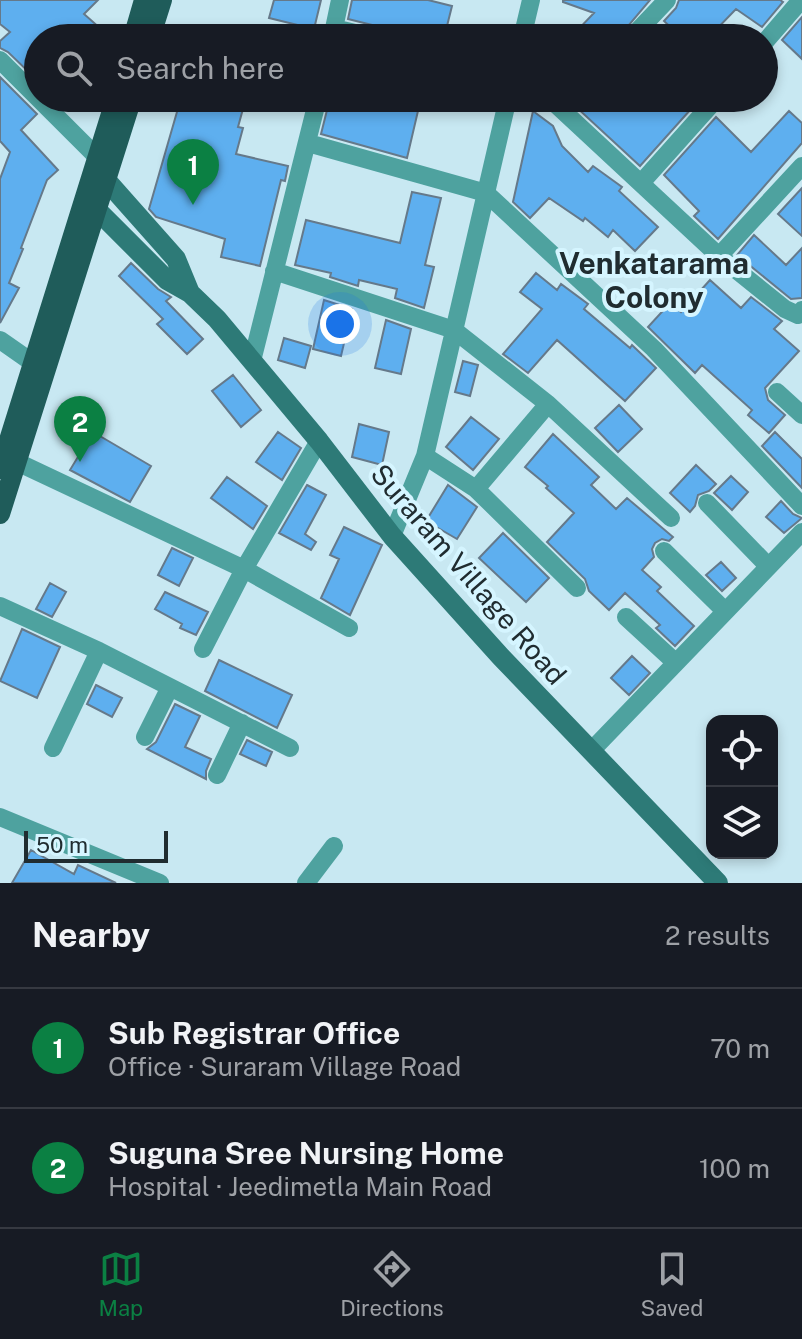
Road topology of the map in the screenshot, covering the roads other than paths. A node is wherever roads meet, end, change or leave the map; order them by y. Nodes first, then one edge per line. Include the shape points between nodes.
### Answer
1 (144, 0) edge
2 (162, 0) edge
3 (340, 0) edge
4 (531, 0) edge
5 (667, 0) edge
6 (801, 0) edge
7 (137, 24) edge
8 (154, 24) edge
9 (335, 24) edge
10 (525, 24) edge
11 (644, 24) edge
12 (778, 27) edge
13 (0, 60) edge
14 (24, 87) edge
15 (47, 112) edge
16 (113, 112) edge
17 (126, 112) edge
18 (315, 112) edge
19 (505, 112) edge
20 (572, 112) edge
21 (704, 112) edge
22 (308, 143) junction
23 (802, 166) edge
24 (100, 171) junction
25 (641, 183) junction
26 (486, 193) junction
27 (91, 204) junction
28 (719, 256) junction
29 (274, 271) junction
30 (190, 293) junction
31 (801, 315) edge
32 (454, 330) junction
33 (0, 340) edge
34 (252, 361) junction
35 (33, 363) junction
36 (777, 392) dead end
37 (548, 404) junction
38 (802, 415) edge
39 (319, 441) junction
40 (425, 456) junction
41 (4, 466) edge
42 (476, 489) junction
43 (707, 503) dead end
44 (802, 506) edge
45 (0, 514) edge
46 (671, 518) dead end
47 (802, 532) edge
48 (392, 536) junction
49 (664, 551) dead end
50 (768, 566) junction
51 (244, 569) junction
52 (577, 588) dead end
53 (0, 606) edge
54 (725, 611) junction
55 (626, 617) dead end
56 (349, 628) dead end
57 (203, 649) dead end
58 (99, 651) junction
59 (675, 662) junction
60 (170, 687) junction
61 (242, 723) junction
62 (145, 737) dead end
63 (53, 748) dead end
64 (290, 748) dead end
65 (591, 751) junction
66 (217, 775) dead end
67 (0, 817) edge
68 (334, 846) dead end
69 (160, 883) edge
70 (306, 883) edge
71 (718, 883) edge

1 - 7 main road
2 - 8 main road
3 - 9 street
4 - 10 street
5 - 11 street
6 - 12 street
13 - 14 street
15 - 24 street
16 - 24 main road
17 - 24 main road
18 - 22 street
19 - 26 street
20 - 25 street
21 - 25 street
22 - 26 street
22 - 29 street
23 - 28 street
24 - 27 main road
24 - 30 main road, Suraram Village Road via 176,259
25 - 28 street
26 - 32 street
26 - 44 street via 654,349
27 - 30 main road, Suraram Village Road via 167,280
27 - 35 main road
27 - 41 main road
28 - 31 street via 785,309
29 - 32 street
29 - 34 street
30 - 34 main road, Suraram Village Road
32 - 37 street
32 - 40 street
33 - 35 street
34 - 39 main road, Suraram Village Road
35 - 41 main road
36 - 38 street
37 - 42 street
37 - 46 street
39 - 48 main road, Suraram Village Road
39 - 51 street
40 - 42 street
40 - 48 street
41 - 45 main road
41 - 51 street
42 - 52 street
43 - 50 street
47 - 50 street
48 - 65 main road, Suraram Village Road
49 - 54 street
50 - 54 street
51 - 56 street
51 - 57 street
53 - 58 street
54 - 59 street
55 - 59 street
58 - 60 street
58 - 63 street
59 - 65 street
60 - 61 street
60 - 62 street
61 - 64 street
61 - 66 street
65 - 71 main road, Suraram Village Road
67 - 69 street
68 - 70 street

